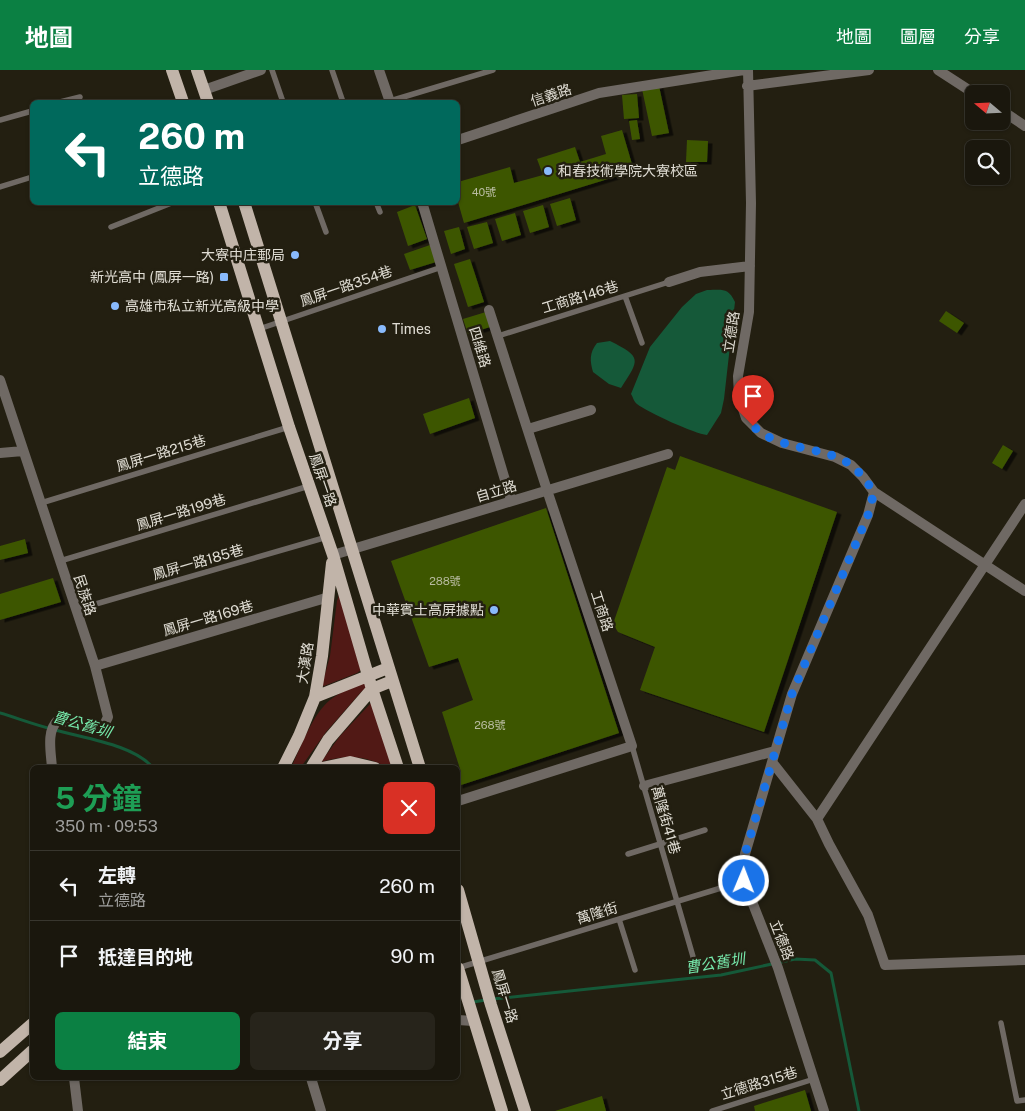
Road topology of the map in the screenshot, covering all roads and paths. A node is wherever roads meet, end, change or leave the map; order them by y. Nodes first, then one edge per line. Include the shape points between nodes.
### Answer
1 (172, 70) edge
2 (197, 70) edge
3 (261, 70) edge
4 (272, 70) edge
5 (332, 70) edge
6 (379, 70) edge
7 (493, 70) edge
8 (744, 70) edge
9 (748, 70) edge
10 (869, 70) edge
11 (938, 70) edge
12 (747, 86) junction
13 (965, 88) edge
14 (204, 90) junction
15 (80, 96) dead end
16 (67, 100) edge
17 (182, 100) edge
18 (207, 100) edge
19 (282, 100) edge
20 (342, 100) edge
21 (389, 100) edge
22 (396, 100) edge
23 (30, 112) edge
24 (1010, 116) edge
25 (0, 120) edge
26 (1025, 126) edge
27 (460, 139) edge
28 (30, 178) edge
29 (0, 186) edge
30 (166, 205) edge
31 (219, 205) edge
32 (247, 205) edge
33 (316, 205) edge
34 (377, 205) edge
35 (423, 205) edge
36 (380, 212) dead end
37 (111, 227) dead end
38 (326, 232) dead end
39 (750, 266) junction
40 (442, 267) junction
41 (670, 282) joint
42 (625, 296) junction
43 (490, 310) dead end
44 (281, 322) junction
45 (259, 329) junction
46 (498, 336) junction
47 (642, 343) dead end
48 (0, 380) edge
49 (591, 410) dead end
50 (289, 427) junction
51 (528, 429) junction
52 (23, 451) junction
53 (0, 453) edge
54 (668, 454) dead end
55 (309, 486) junction
56 (547, 490) junction
57 (874, 492) junction
58 (511, 500) junction
59 (41, 503) junction
60 (1025, 504) edge
61 (327, 537) junction
62 (351, 549) junction
63 (333, 555) junction
64 (60, 561) junction
65 (985, 565) junction
66 (1025, 591) edge
67 (329, 597) junction
68 (75, 610) junction
69 (95, 666) junction
70 (388, 668) junction
71 (368, 675) junction
72 (392, 681) junction
73 (372, 689) junction
74 (315, 697) junction
75 (632, 746) junction
76 (775, 751) junction
77 (772, 762) junction
78 (52, 765) edge
79 (284, 765) edge
80 (313, 765) edge
81 (336, 765) edge
82 (362, 765) edge
83 (397, 765) edge
84 (419, 765) edge
85 (644, 786) junction
86 (460, 800) edge
87 (817, 819) junction
88 (705, 830) dead end
89 (660, 844) junction
90 (628, 854) dead end
91 (744, 881) junction
92 (460, 897) edge
93 (676, 902) junction
94 (619, 920) junction
95 (694, 960) dead end
96 (1025, 960) edge
97 (479, 962) junction
98 (460, 967) edge
99 (635, 970) dead end
100 (460, 975) edge
101 (473, 1018) junction
102 (460, 1020) edge
103 (1001, 1022) dead end
104 (30, 1026) edge
105 (0, 1052) edge
106 (30, 1053) edge
107 (814, 1079) junction
108 (0, 1080) edge
109 (74, 1080) edge
110 (312, 1080) edge
111 (1025, 1100) edge
112 (78, 1111) edge
113 (321, 1111) edge
114 (502, 1111) edge
115 (525, 1111) edge
116 (712, 1111) edge
117 (824, 1111) edge

1 - 17 main road
2 - 14 main road
3 - 14 street
4 - 19 lane
5 - 20 lane
6 - 21 street
7 - 22 lane
8 - 27 street, 信義路 via 599,93
9 - 12 street, 立德路
10 - 12 street
11 - 13 street
12 - 39 street, 立德路 via 752,203
14 - 18 main road
15 - 16 lane
23 - 25 lane
24 - 26 street
28 - 29 lane
30 - 37 lane
31 - 45 main road, 鳳屏一路
32 - 44 main road, 鳳屏一路
33 - 38 lane
34 - 36 lane
35 - 40 street, 四維路
39 - 41 street via 700,272
39 - 57 street, 立德路 via 749,312 738,376 739,397 746,418 761,434 851,465
40 - 44 lane, 鳳屏一路354巷
40 - 58 street, 四維路
41 - 42 lane, 工商路146巷
42 - 46 lane, 工商路146巷
42 - 47 lane
43 - 46 street, 工商路
44 - 45 lane, 鳳屏一路354巷
44 - 62 main road, 鳳屏一路
45 - 50 main road, 鳳屏一路
46 - 51 street, 工商路
48 - 52 street, 民族路
49 - 51 street
50 - 55 main road, 鳳屏一路
50 - 59 lane, 鳳屏一路215巷
51 - 56 street, 工商路
52 - 53 street
52 - 59 street, 民族路
54 - 56 street, 自立路
55 - 61 main road, 鳳屏一路
55 - 64 lane, 鳳屏一路199巷
56 - 58 street, 自立路
56 - 75 street, 工商路
57 - 65 street
57 - 76 street, 立德路 via 868,515 792,694
58 - 62 street, 自立路
59 - 64 street, 民族路
60 - 65 street
61 - 63 main road, 鳳屏一路
61 - 68 lane, 鳳屏一路185巷
62 - 63 street, 自立路
62 - 70 main road, 鳳屏一路
63 - 67 main road, 大漢路
63 - 71 main road, 鳳屏一路
64 - 68 street, 民族路
65 - 66 street
65 - 87 street
67 - 69 street, 鳳屏一路169巷
67 - 74 main road, 大漢路
68 - 69 street, 民族路
69 - 78 street, 民族路 via 108,717 106,723 97,728 58,720 51,734
70 - 71 main road
70 - 72 main road, 鳳屏一路
71 - 73 main road, 鳳屏一路
71 - 74 main road
72 - 73 main road
72 - 84 main road, 鳳屏一路
73 - 80 main road via 328,740
73 - 83 main road, 鳳屏一路
74 - 79 main road, 大漢路
75 - 85 lane, 萬隆街41巷
75 - 86 street
76 - 77 street, 立德路
76 - 85 street
77 - 87 street
77 - 91 street, 立德路 via 745,854
81 - 82 main road via 350,762
85 - 89 lane, 萬隆街41巷
87 - 96 street via 868,915 885,965
88 - 89 lane
89 - 90 lane
89 - 93 lane, 萬隆街41巷
91 - 93 lane, 萬隆街
91 - 107 street, 立德路 via 778,968
92 - 97 main road, 鳳屏一路
93 - 94 lane, 萬隆街
93 - 95 lane, 萬隆街41巷
94 - 97 lane, 萬隆街
94 - 99 lane
97 - 98 lane, 萬隆街
97 - 115 main road, 鳳屏一路
100 - 101 main road
101 - 102 street
101 - 114 main road
103 - 111 lane via 1017,1101
104 - 105 main road
106 - 108 main road
107 - 116 lane, 立德路315巷
107 - 117 street, 立德路
109 - 112 street
110 - 113 street

